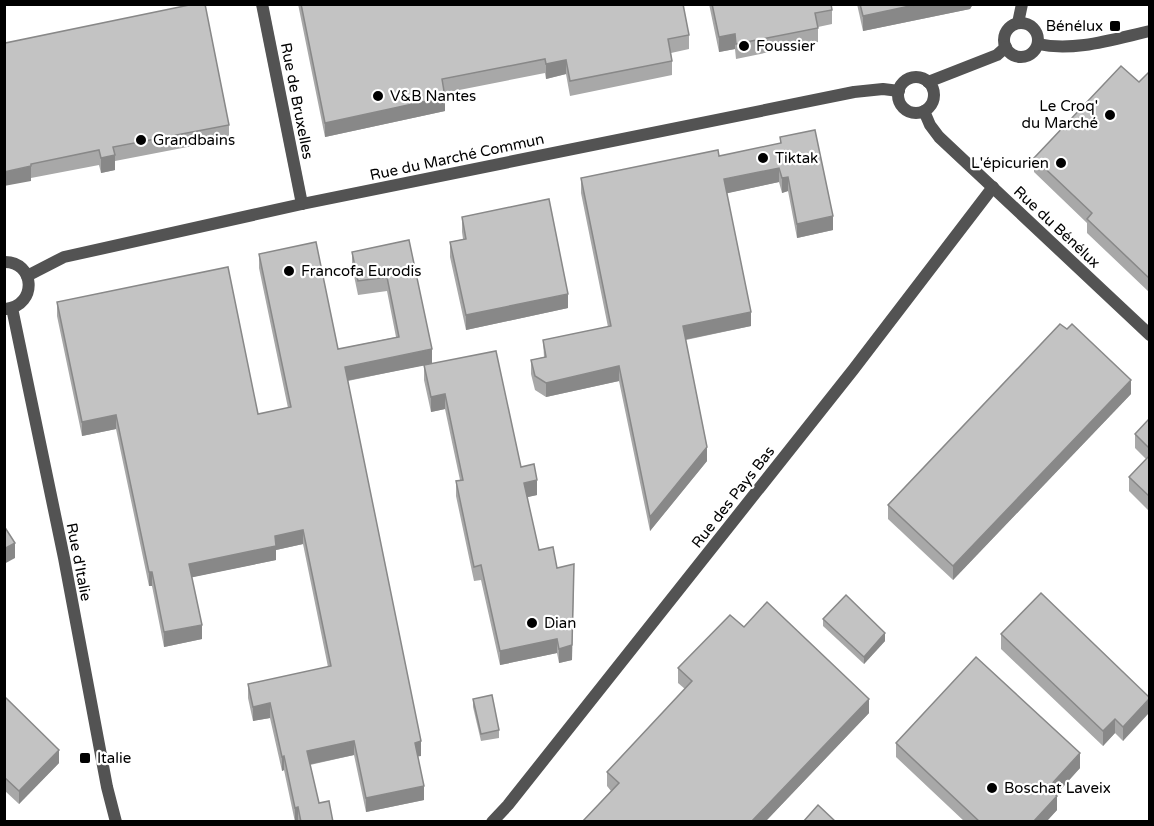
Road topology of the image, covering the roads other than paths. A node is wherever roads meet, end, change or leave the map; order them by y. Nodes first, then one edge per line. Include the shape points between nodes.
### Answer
1 (262, 4) edge
2 (1022, 4) edge
3 (1018, 23) junction
4 (1149, 31) edge
5 (1038, 44) junction
6 (1006, 47) junction
7 (928, 82) junction
8 (899, 91) junction
9 (924, 111) junction
10 (993, 187) junction
11 (302, 204) junction
12 (4, 262) edge
13 (27, 276) junction
14 (8, 308) edge
15 (1149, 335) edge
16 (116, 822) edge
17 (492, 822) edge

1 - 11 street, Rue de Bruxelles
2 - 3 street
3 - 5 street via 1032,26 1038,34
3 - 6 street via 1008,30
4 - 5 street via 1071,46
5 - 6 street via 1033,53 1023,57 1013,55
6 - 7 street via 997,55
7 - 8 street via 908,79
7 - 9 street via 933,98
8 - 9 street via 903,108 913,113
8 - 11 street, Rue du Marché Commun via 883,88 854,92
9 - 10 street, Rue du Bénélux via 939,137
10 - 15 street, Rue du Bénélux
10 - 17 street, Rue des Pays Bas via 853,370
11 - 13 street, Rue du Marché Commun via 64,257
12 - 13 street via 16,264
13 - 14 street via 29,291 20,304
14 - 16 street, Rue d'Italie via 64,558 106,787

